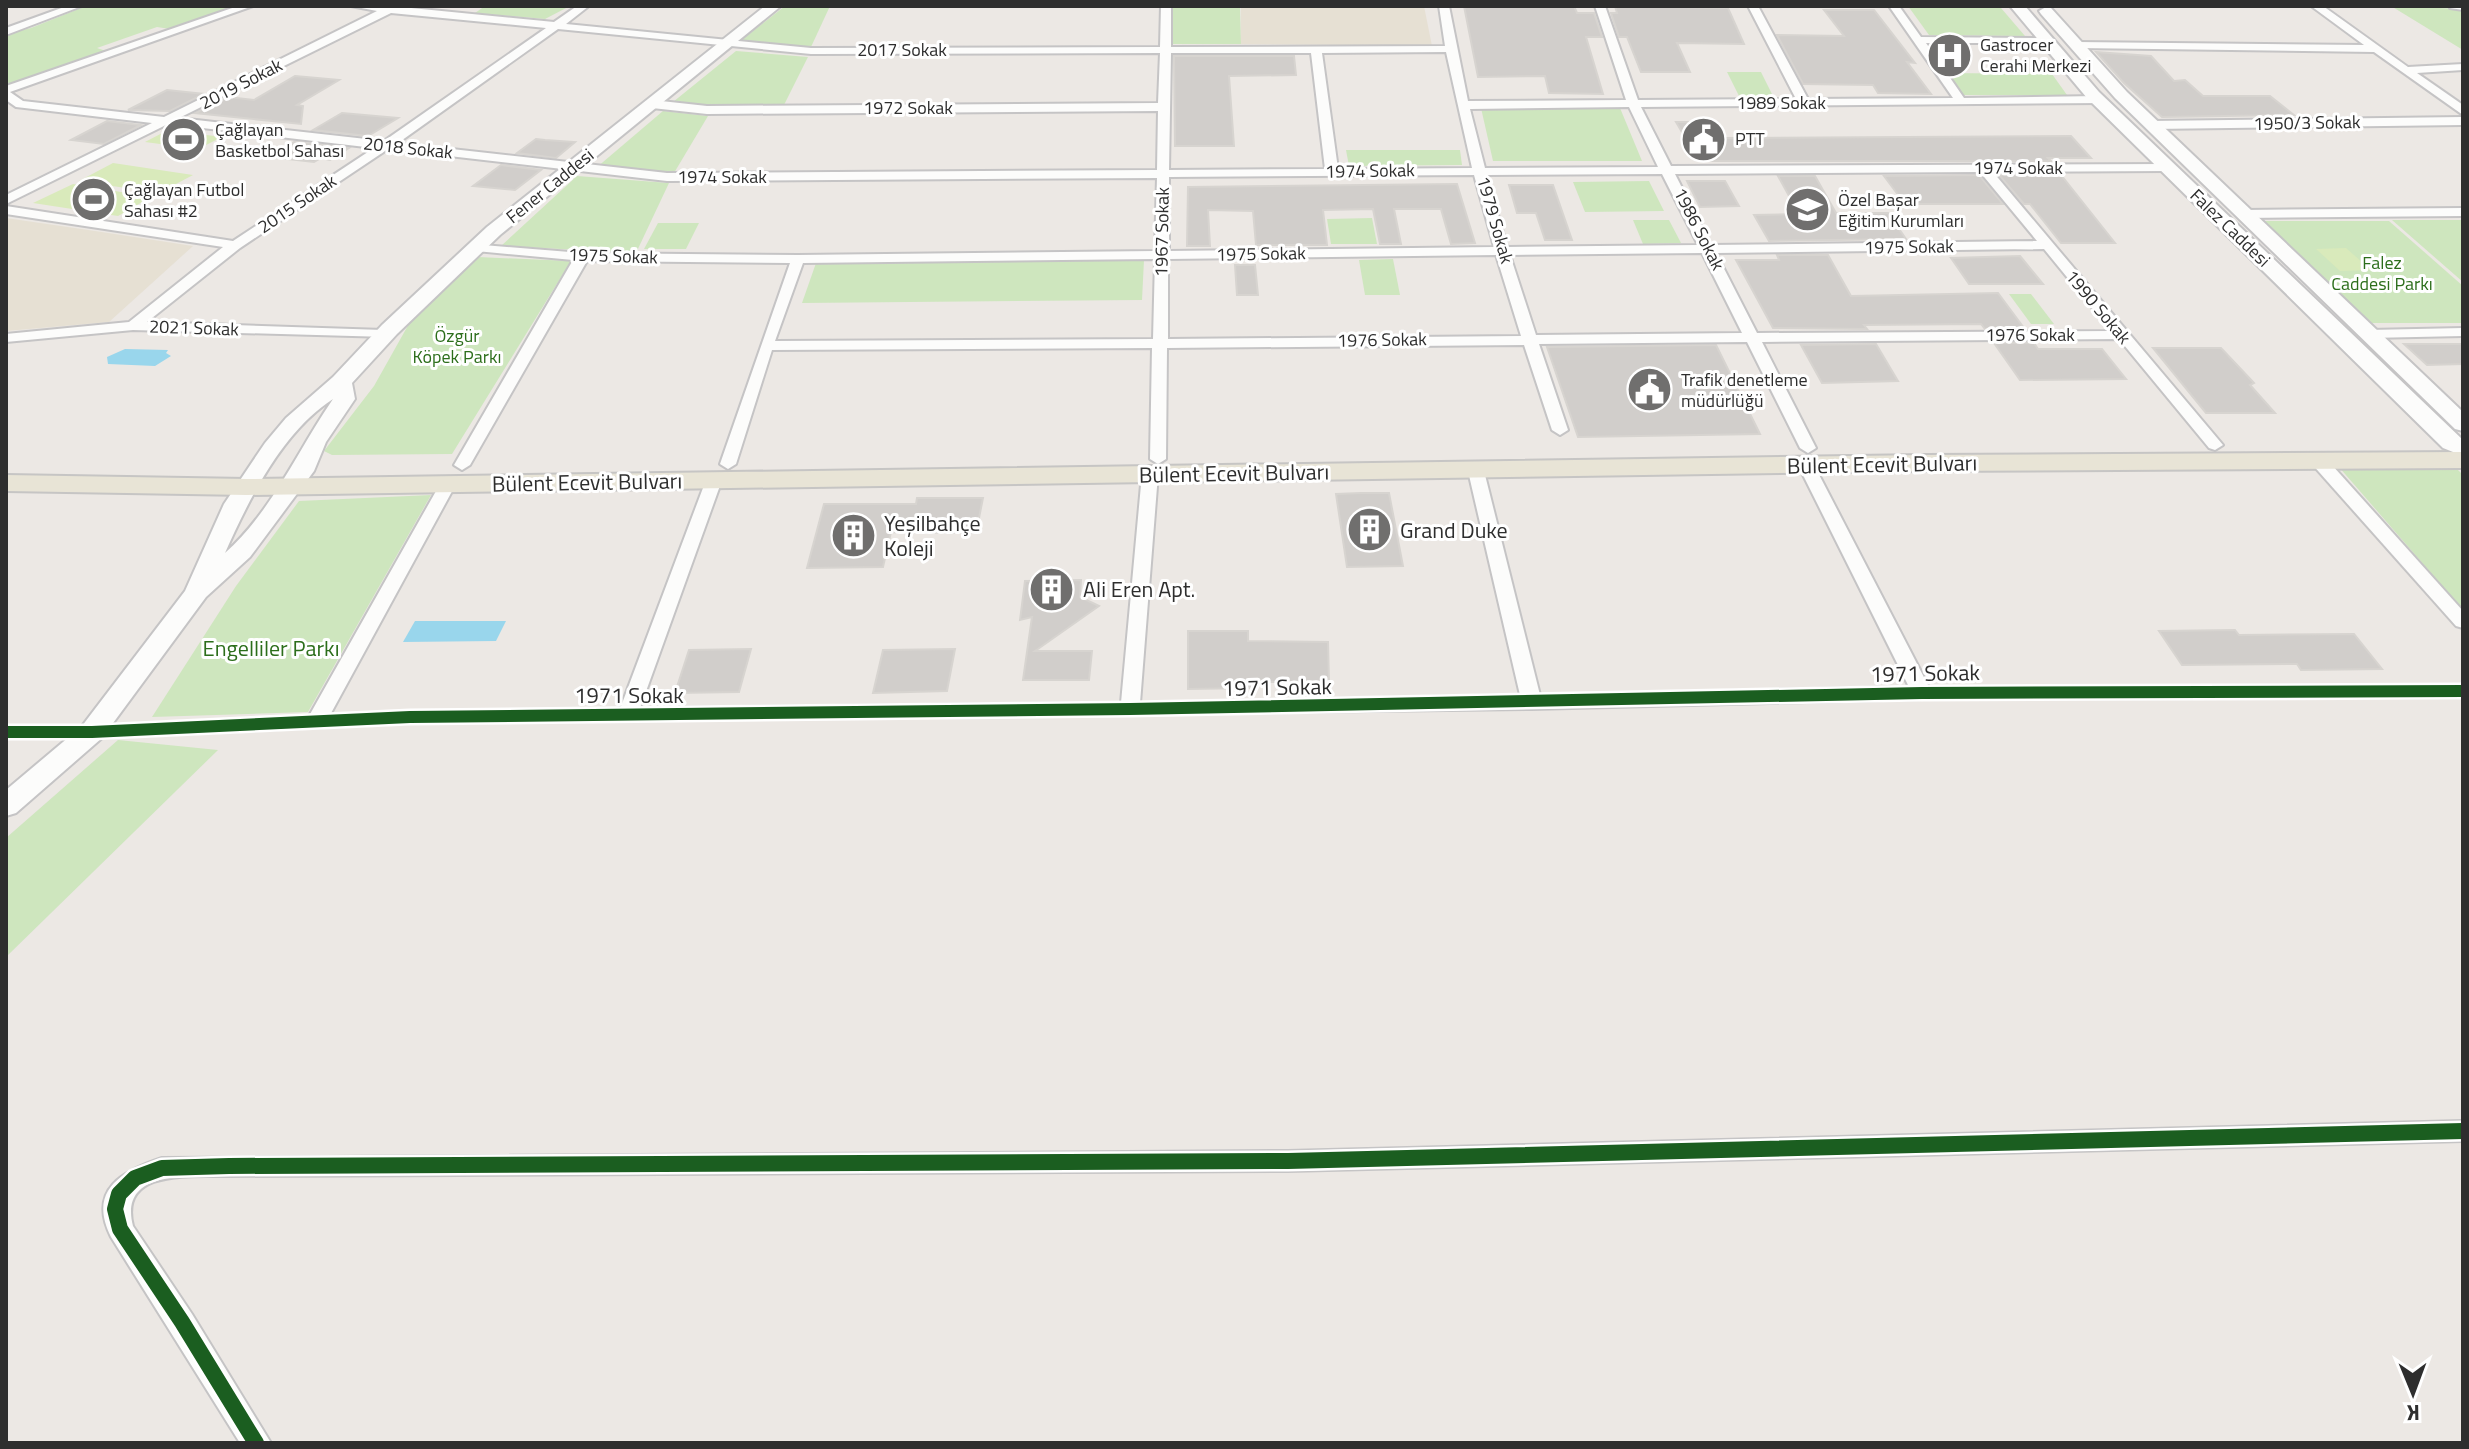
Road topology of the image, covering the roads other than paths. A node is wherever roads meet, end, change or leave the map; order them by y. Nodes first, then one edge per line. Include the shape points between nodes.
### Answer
1 (77, 6) edge
2 (248, 6) edge
3 (356, 6) edge
4 (584, 6) edge
5 (774, 6) edge
6 (1166, 6) edge
7 (1444, 6) edge
8 (1600, 6) edge
9 (1753, 6) edge
10 (1894, 6) edge
11 (2017, 6) edge
12 (2042, 6) edge
13 (2316, 6) edge
14 (2454, 6) edge
15 (2463, 7) edge
16 (390, 9) junction
17 (555, 27) junction
18 (6, 32) edge
19 (1919, 40) junction
20 (2047, 41) junction
21 (725, 44) junction
22 (2077, 45) junction
23 (1316, 48) junction
24 (1165, 49) junction
25 (1450, 49) junction
26 (2379, 49) junction
27 (2463, 67) edge
28 (2409, 70) junction
29 (6, 93) edge
30 (2098, 100) junction
31 (1961, 101) junction
32 (1804, 102) junction
33 (652, 104) junction
34 (1633, 104) junction
35 (1463, 105) junction
36 (1164, 107) junction
37 (2463, 111) edge
38 (169, 120) junction
39 (2463, 121) edge
40 (2152, 125) junction
41 (385, 146) junction
42 (574, 166) junction
43 (2167, 167) junction
44 (2195, 167) junction
45 (1983, 168) junction
46 (1667, 169) junction
47 (1480, 170) junction
48 (1332, 172) junction
49 (1163, 174) junction
50 (6, 200) edge
51 (6, 210) edge
52 (2463, 212) edge
53 (2245, 214) junction
54 (235, 245) junction
55 (2046, 245) junction
56 (476, 247) junction
57 (1709, 249) junction
58 (1504, 250) junction
59 (1162, 256) junction
60 (582, 257) junction
61 (798, 259) junction
62 (133, 326) junction
63 (2463, 332) edge
64 (383, 334) junction
65 (2369, 334) junction
66 (2120, 335) junction
67 (1754, 337) junction
68 (6, 338) edge
69 (1529, 339) junction
70 (766, 346) junction
71 (1160, 346) junction
72 (341, 382) junction
73 (1560, 430) dead end
74 (2461, 444) edge
75 (2215, 445) junction
76 (1807, 457) junction
77 (2317, 459) junction
78 (6, 463) edge
79 (1154, 466) junction
80 (1476, 471) junction
81 (721, 472) junction
82 (455, 475) junction
83 (298, 476) junction
84 (254, 477) junction
85 (6, 483) edge
86 (197, 592) junction
87 (2463, 622) edge
88 (2463, 691) edge
89 (1922, 693) junction
90 (1532, 703) junction
91 (1130, 709) junction
92 (628, 715) junction
93 (317, 720) junction
94 (6, 732) edge
95 (92, 732) junction
96 (6, 806) edge
97 (2463, 1131) edge
98 (256, 1443) edge

1 - 18 street
2 - 29 street
3 - 16 street, 2017 Sokak
4 - 17 street, 2015 Sokak
5 - 21 street, Fener Caddesi
6 - 24 street, 1967 Sokak
7 - 25 street, 1979 Sokak
8 - 34 street, 1986 Sokak
9 - 32 street
10 - 19 street
11 - 20 street, Falez Caddesi
12 - 22 street, Falez Caddesi
13 - 26 street
14 - 15 street
16 - 17 street, 2017 Sokak
16 - 38 street, 2019 Sokak
17 - 21 street, 2017 Sokak
17 - 41 street, 2015 Sokak
19 - 20 street
19 - 31 street
20 - 30 street, Falez Caddesi
21 - 24 street, 2017 Sokak via 811,51
21 - 33 street, Fener Caddesi
22 - 26 street
22 - 40 street, Falez Caddesi
23 - 24 street, 2017 Sokak
23 - 25 street, 2017 Sokak
23 - 48 street
24 - 36 street, 1967 Sokak
25 - 35 street, 1979 Sokak
26 - 28 street
27 - 28 street
28 - 37 street
29 - 38 street, 2018 Sokak via 20,104
30 - 31 street, 1989 Sokak
30 - 43 street, Falez Caddesi
31 - 32 street, 1989 Sokak
32 - 34 street, 1989 Sokak
33 - 36 street, 1972 Sokak via 707,110
33 - 42 street, Fener Caddesi
34 - 35 street, 1989 Sokak
34 - 46 street, 1986 Sokak
35 - 47 street, 1979 Sokak
36 - 49 street, 1967 Sokak
38 - 41 street, 2018 Sokak
38 - 50 street, 2019 Sokak
39 - 40 street, 1950/3 Sokak
40 - 44 street, Falez Caddesi
41 - 42 street, 2018 Sokak
41 - 54 street, 2015 Sokak
42 - 49 street, 1974 Sokak via 667,177
42 - 56 street, Fener Caddesi
43 - 44 street
43 - 45 street, 1974 Sokak
43 - 74 street, Falez Caddesi
44 - 53 street, Falez Caddesi
45 - 46 street, 1974 Sokak
45 - 55 street, 1990 Sokak
46 - 47 street, 1974 Sokak
46 - 57 street, 1986 Sokak
47 - 48 street, 1974 Sokak
47 - 58 street, 1979 Sokak
48 - 49 street, 1974 Sokak
49 - 59 street, 1967 Sokak
51 - 54 street
52 - 53 street
53 - 65 street, Falez Caddesi
54 - 62 street, 2015 Sokak
55 - 57 street, 1975 Sokak
55 - 66 street, 1990 Sokak
56 - 60 street, 1975 Sokak
56 - 64 street, Fener Caddesi
57 - 58 street, 1975 Sokak
57 - 67 street, 1986 Sokak
58 - 59 street, 1975 Sokak
58 - 69 street, 1979 Sokak
59 - 61 street, 1975 Sokak
59 - 71 street, 1967 Sokak
60 - 61 street, 1975 Sokak
60 - 82 street
61 - 70 street
62 - 64 street, 2021 Sokak
62 - 68 street, 2021 Sokak
63 - 65 street
64 - 72 street, Fener Caddesi
65 - 74 street, Falez Caddesi
66 - 67 street, 1976 Sokak
66 - 75 street, 1990 Sokak
67 - 69 street, 1976 Sokak
67 - 76 street, 1986 Sokak
69 - 71 street, 1976 Sokak
69 - 73 street, 1979 Sokak
70 - 71 street, 1976 Sokak
70 - 81 street
71 - 79 street, 1967 Sokak
72 - 83 street, Fener Caddesi via 344,399
72 - 84 street, Fener Caddesi via 272,447
74 - 75 main road, Bülent Ecevit Bulvarı
74 - 77 main road, Bülent Ecevit Bulvarı
75 - 76 main road, Bülent Ecevit Bulvarı
76 - 77 main road, Bülent Ecevit Bulvarı
76 - 79 main road, Bülent Ecevit Bulvarı
76 - 80 main road, Bülent Ecevit Bulvarı
76 - 89 street, 1986 Sokak
77 - 87 street
78 - 84 main road, Bülent Ecevit Bulvarı
79 - 80 main road, Bülent Ecevit Bulvarı
79 - 81 main road, Bülent Ecevit Bulvarı
79 - 91 street, 1967 Sokak
80 - 90 street
81 - 82 main road, Bülent Ecevit Bulvarı
81 - 92 street
82 - 83 main road, Bülent Ecevit Bulvarı
82 - 93 street
83 - 84 main road, Bülent Ecevit Bulvarı
83 - 86 street, Fener Caddesi via 241,552
84 - 85 main road, Bülent Ecevit Bulvarı
84 - 86 street, Fener Caddesi via 210,555
86 - 95 street, Fener Caddesi
88 - 89 street, 1971 Sokak
89 - 90 street, 1971 Sokak
90 - 91 street, 1971 Sokak
91 - 92 street, 1971 Sokak
92 - 93 street, 1971 Sokak
93 - 95 street, 1971 Sokak
94 - 95 street, 1971 Sokak
95 - 96 street, Fener Caddesi
97 - 98 street via 1288,1161 229,1166 162,1168 135,1178 119,1194 115,1209 120,1229

